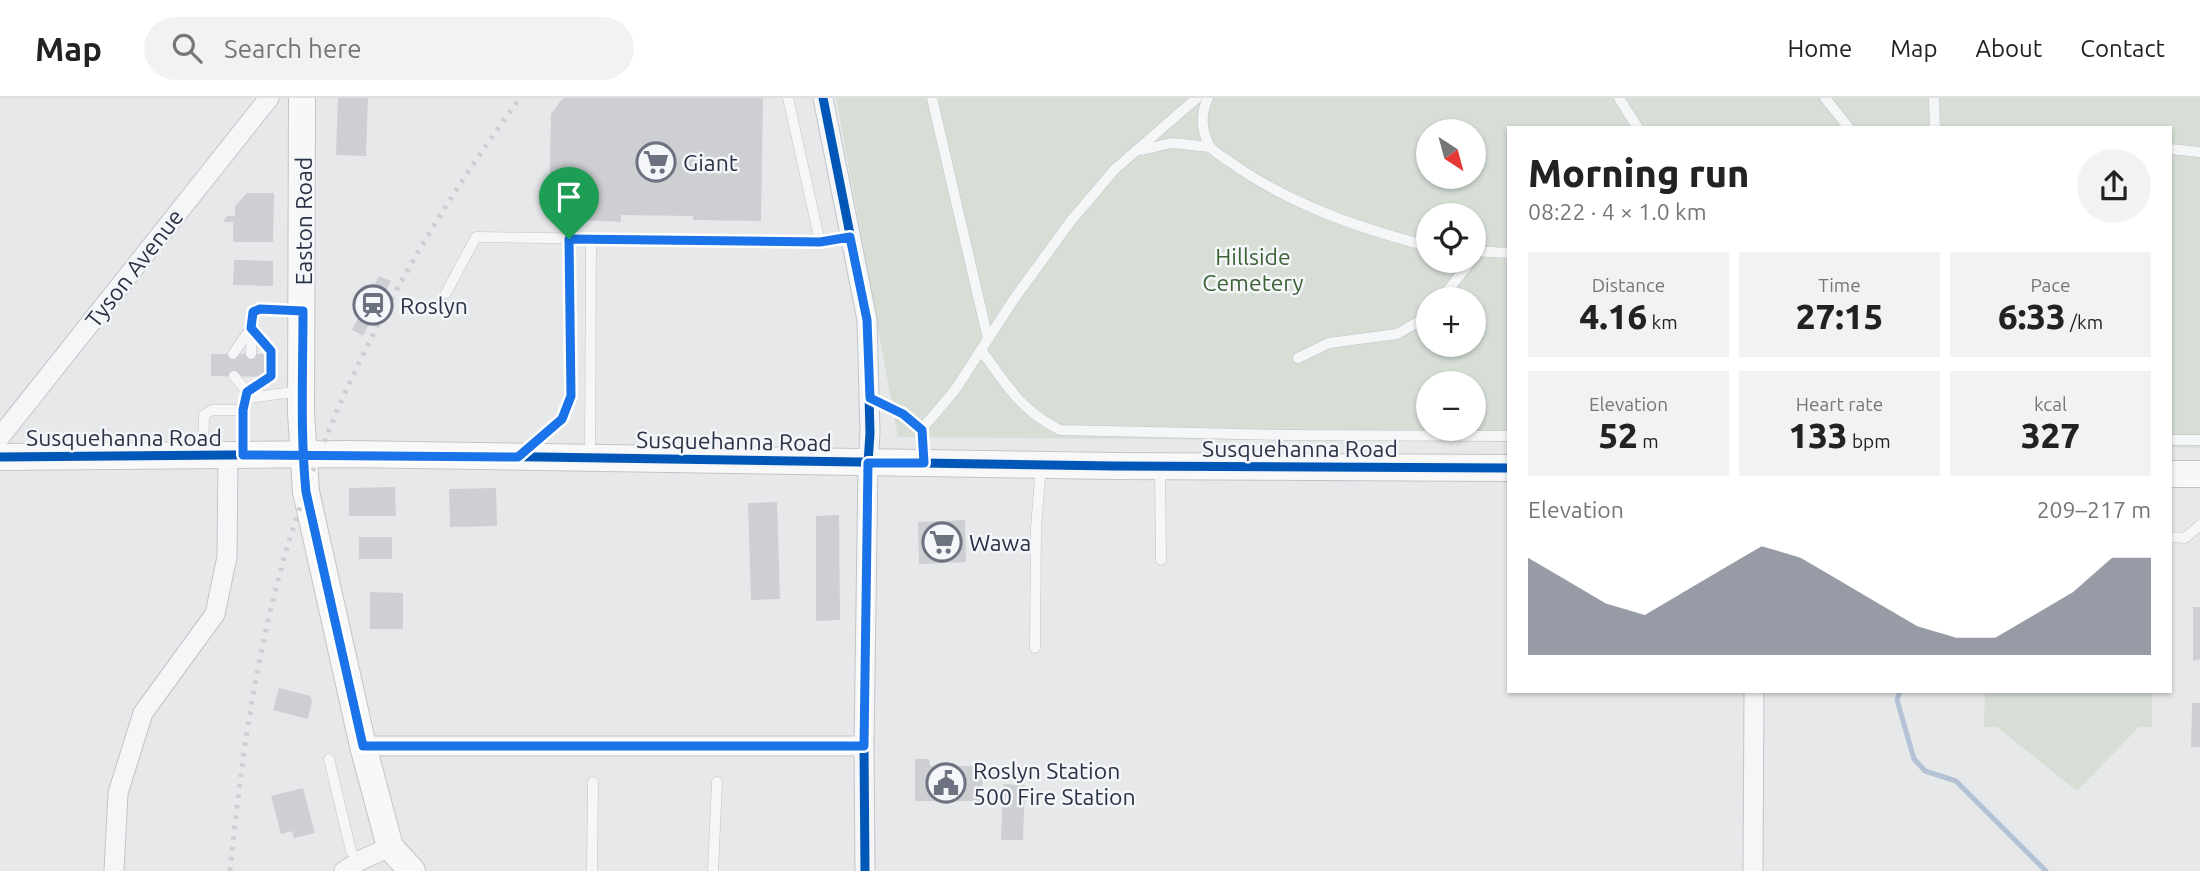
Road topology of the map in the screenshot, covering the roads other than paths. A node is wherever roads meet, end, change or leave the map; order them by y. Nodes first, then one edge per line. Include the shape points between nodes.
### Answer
1 (268, 98) edge
2 (302, 98) edge
3 (788, 98) edge
4 (823, 98) edge
5 (932, 98) edge
6 (1197, 98) edge
7 (1208, 98) edge
8 (1619, 98) edge
9 (1825, 98) edge
10 (1934, 98) edge
11 (1637, 126) edge
12 (1847, 126) edge
13 (1935, 126) edge
14 (1210, 147) junction
15 (2172, 149) edge
16 (2200, 152) edge
17 (1131, 155) junction
18 (850, 237) junction
19 (569, 239) junction
20 (591, 239) junction
21 (820, 242) junction
22 (1416, 243) edge
23 (1507, 253) edge
24 (1486, 254) edge
25 (446, 293) dead end
26 (303, 311) junction
27 (1416, 323) edge
28 (251, 328) junction
29 (988, 339) junction
30 (981, 350) junction
31 (233, 354) dead end
32 (251, 354) dead end
33 (1298, 358) dead end
34 (234, 376) dead end
35 (252, 376) dead end
36 (301, 391) junction
37 (247, 395) junction
38 (870, 398) junction
39 (243, 410) junction
40 (922, 430) junction
41 (1507, 436) edge
42 (2172, 440) edge
43 (2200, 440) edge
44 (1, 443) edge
45 (225, 455) junction
46 (303, 456) junction
47 (518, 457) junction
48 (590, 458) junction
49 (868, 463) junction
50 (924, 463) junction
51 (1041, 465) junction
52 (1160, 467) junction
53 (1507, 468) edge
54 (2172, 474) edge
55 (2200, 474) edge
56 (2200, 525) edge
57 (2172, 537) edge
58 (1161, 560) dead end
59 (1035, 648) dead end
60 (1754, 693) edge
61 (363, 746) junction
62 (864, 746) junction
63 (329, 759) dead end
64 (593, 782) dead end
65 (717, 782) dead end
66 (402, 863) edge
67 (351, 866) edge
68 (114, 871) edge
69 (592, 871) edge
70 (713, 871) edge
71 (865, 871) edge
72 (1753, 871) edge

1 - 44 street, Tyson Avenue
2 - 26 main road, Easton Road
3 - 21 lane
4 - 18 street
5 - 29 lane
6 - 17 lane
7 - 14 lane via 1202,117
8 - 11 lane
9 - 12 lane
10 - 13 lane
14 - 17 lane via 1171,143
14 - 22 lane via 1246,173 1313,209 1371,232
15 - 16 lane
17 - 29 lane via 1070,222
18 - 21 lane
18 - 38 street via 867,320
19 - 20 lane
19 - 25 lane via 476,237
19 - 47 lane via 571,396 562,419
20 - 21 lane
20 - 48 lane
23 - 24 lane
26 - 28 lane via 260,309 253,312
26 - 36 main road, Easton Road
27 - 33 lane via 1397,334 1329,343
28 - 31 lane
28 - 32 lane
28 - 37 lane via 271,351 271,376
29 - 30 lane
30 - 40 lane via 956,390
30 - 41 lane via 1023,406 1060,430
34 - 37 lane
35 - 37 lane
36 - 37 lane
36 - 46 main road, Easton Road
37 - 39 lane
38 - 40 lane via 903,414
38 - 49 street
39 - 45 lane
39 - 45 lane via 212,410 204,415
40 - 50 lane
42 - 43 lane
44 - 45 main road, Susquehanna Road
45 - 46 main road, Susquehanna Road
45 - 68 street via 227,557 215,614 142,713 118,793
46 - 47 main road, Susquehanna Road
46 - 61 main road, Easton Road via 312,523
47 - 48 main road, Susquehanna Road
48 - 49 main road, Susquehanna Road
49 - 50 main road, Susquehanna Road
49 - 62 street
50 - 51 main road, Susquehanna Road
51 - 52 main road, Susquehanna Road
51 - 59 lane
52 - 53 main road, Susquehanna Road
52 - 58 lane
54 - 55 main road
56 - 57 lane via 2185,538
60 - 72 street
61 - 62 street
61 - 66 main road, Easton Road
62 - 71 street
63 - 67 lane
64 - 69 lane
65 - 70 lane
66 - 67 street

